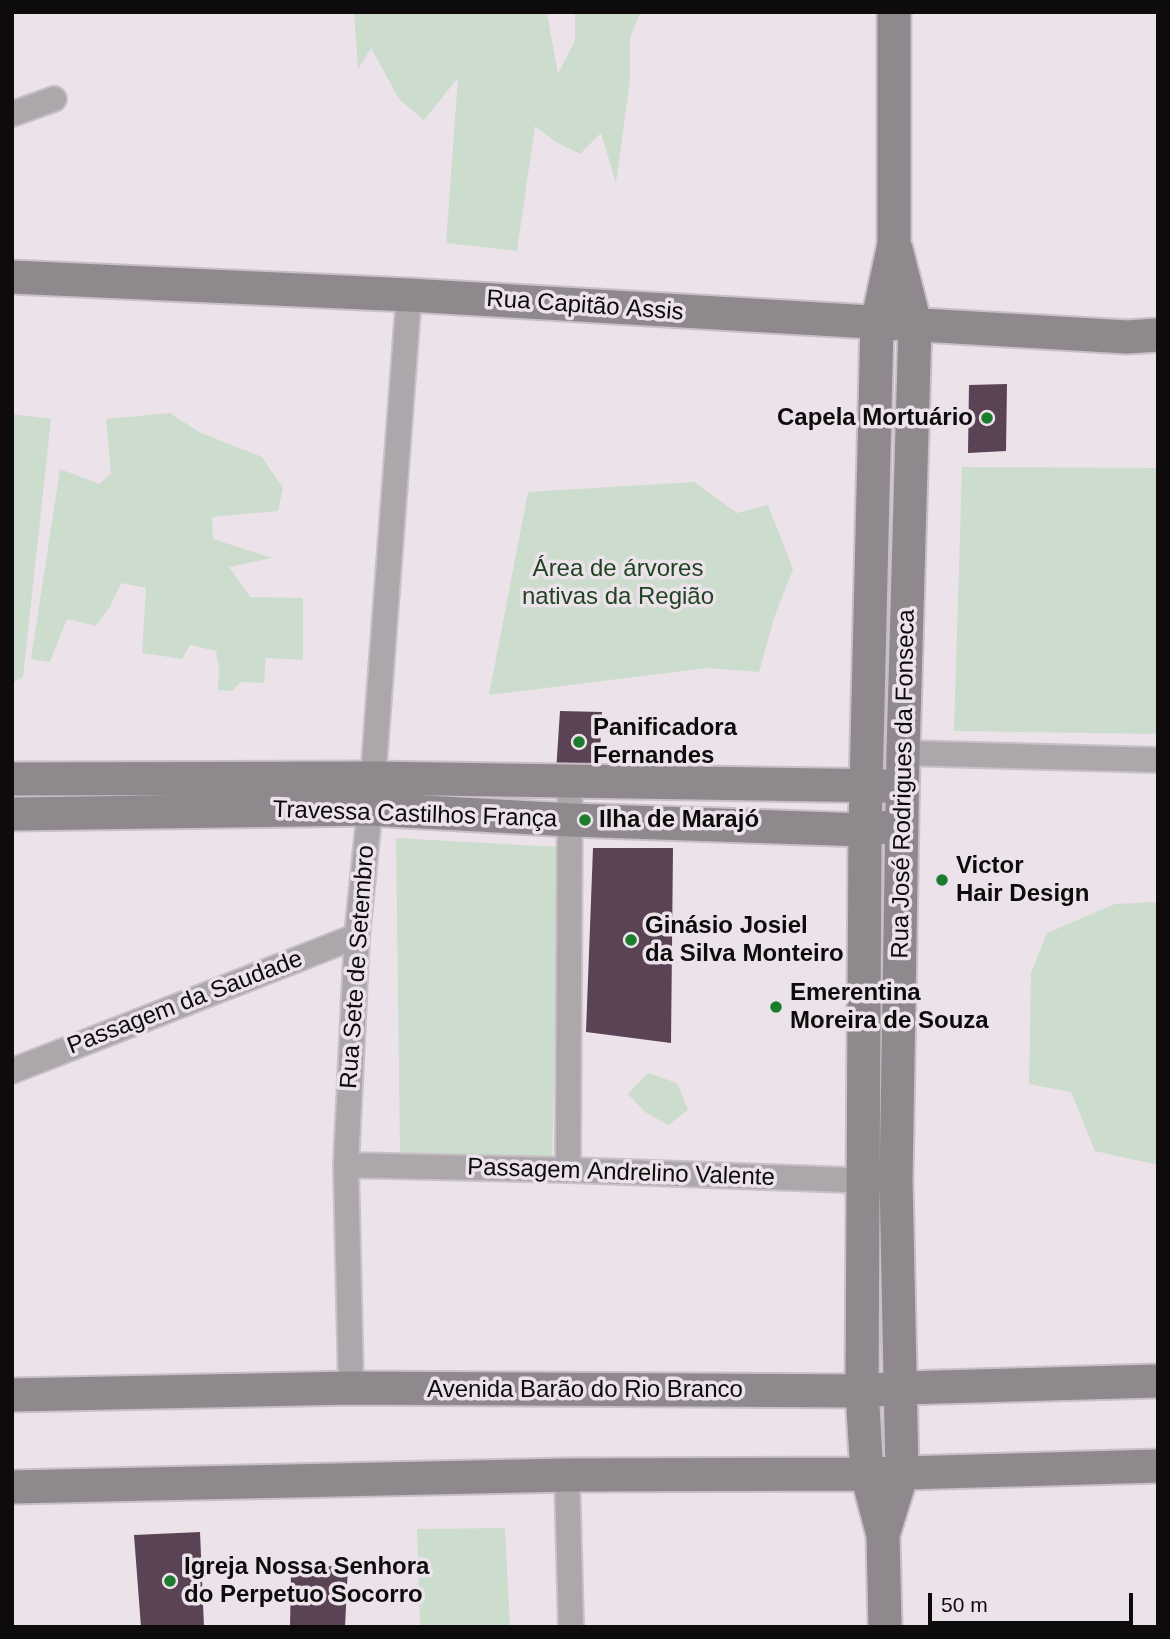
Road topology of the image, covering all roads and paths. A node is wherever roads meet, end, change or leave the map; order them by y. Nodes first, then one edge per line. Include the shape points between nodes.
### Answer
1 (894, 12) edge
2 (54, 99) dead end
3 (12, 114) edge
4 (894, 244) junction
5 (12, 277) edge
6 (408, 295) junction
7 (877, 324) junction
8 (915, 324) junction
9 (1158, 335) edge
10 (872, 597) junction
11 (908, 597) junction
12 (903, 753) junction
13 (1158, 760) edge
14 (12, 779) edge
15 (570, 781) junction
16 (868, 784) junction
17 (902, 787) junction
18 (371, 793) junction
19 (12, 814) edge
20 (571, 820) junction
21 (902, 825) junction
22 (865, 830) junction
23 (357, 936) junction
24 (12, 1071) edge
25 (346, 1165) junction
26 (568, 1170) junction
27 (896, 1180) junction
28 (863, 1181) junction
29 (1158, 1381) edge
30 (351, 1388) junction
31 (902, 1388) junction
32 (862, 1391) junction
33 (12, 1395) edge
34 (1158, 1466) edge
35 (902, 1473) junction
36 (867, 1474) junction
37 (567, 1475) junction
38 (12, 1487) edge
39 (883, 1535) junction
40 (571, 1627) edge
41 (885, 1627) edge

1 - 4 street, Rua José Rodrigues da Fonseca
2 - 3 street
4 - 7 street, Rua José Rodrigues da Fonseca
4 - 8 street, Rua José Rodrigues da Fonseca
5 - 6 street, Rua Capitão Assis
6 - 7 street, Rua Capitão Assis
6 - 18 street, Rua Sete de Setembro
7 - 8 street, Rua Capitão Assis
7 - 10 street, Rua José Rodrigues da Fonseca
8 - 9 street, Rua Capitão Assis
8 - 11 street, Rua José Rodrigues da Fonseca
10 - 11 street
10 - 16 street, Rua José Rodrigues da Fonseca
11 - 12 street, Rua José Rodrigues da Fonseca
12 - 13 street
12 - 17 street, Rua José Rodrigues da Fonseca
14 - 18 street, Travessa Castilhos França
15 - 16 street, Travessa Castilhos França
15 - 18 street, Travessa Castilhos França
15 - 20 street
16 - 17 street, Travessa Castilhos França
16 - 22 street, Rua José Rodrigues da Fonseca
17 - 21 street, Rua José Rodrigues da Fonseca
18 - 19 street, Travessa Castilhos França
18 - 20 street, Travessa Castilhos França
18 - 23 street, Rua Sete de Setembro
20 - 22 street, Travessa Castilhos França
20 - 26 street
21 - 22 street, Travessa Castilhos França
21 - 27 street, Rua José Rodrigues da Fonseca
22 - 28 street, Rua José Rodrigues da Fonseca
23 - 24 street, Passagem da Saudade
23 - 25 street, Rua Sete de Setembro
25 - 26 street, Passagem Andrelino Valente
25 - 30 street, Rua Sete de Setembro
26 - 28 street, Passagem Andrelino Valente
27 - 28 street, Passagem Andrelino Valente
27 - 31 street, Rua José Rodrigues da Fonseca
28 - 32 street, Rua José Rodrigues da Fonseca
29 - 31 street, Avenida Barão do Rio Branco
30 - 32 street, Avenida Barão do Rio Branco
30 - 33 street, Avenida Barão do Rio Branco
31 - 32 street, Avenida Barão do Rio Branco
31 - 35 street, Rua José Rodrigues da Fonseca
32 - 36 street, Rua José Rodrigues da Fonseca
34 - 35 street
35 - 36 street
35 - 39 street, Rua José Rodrigues da Fonseca
36 - 37 street
36 - 39 street, Rua José Rodrigues da Fonseca
37 - 38 street
37 - 40 street
39 - 41 street, Rua José Rodrigues da Fonseca

